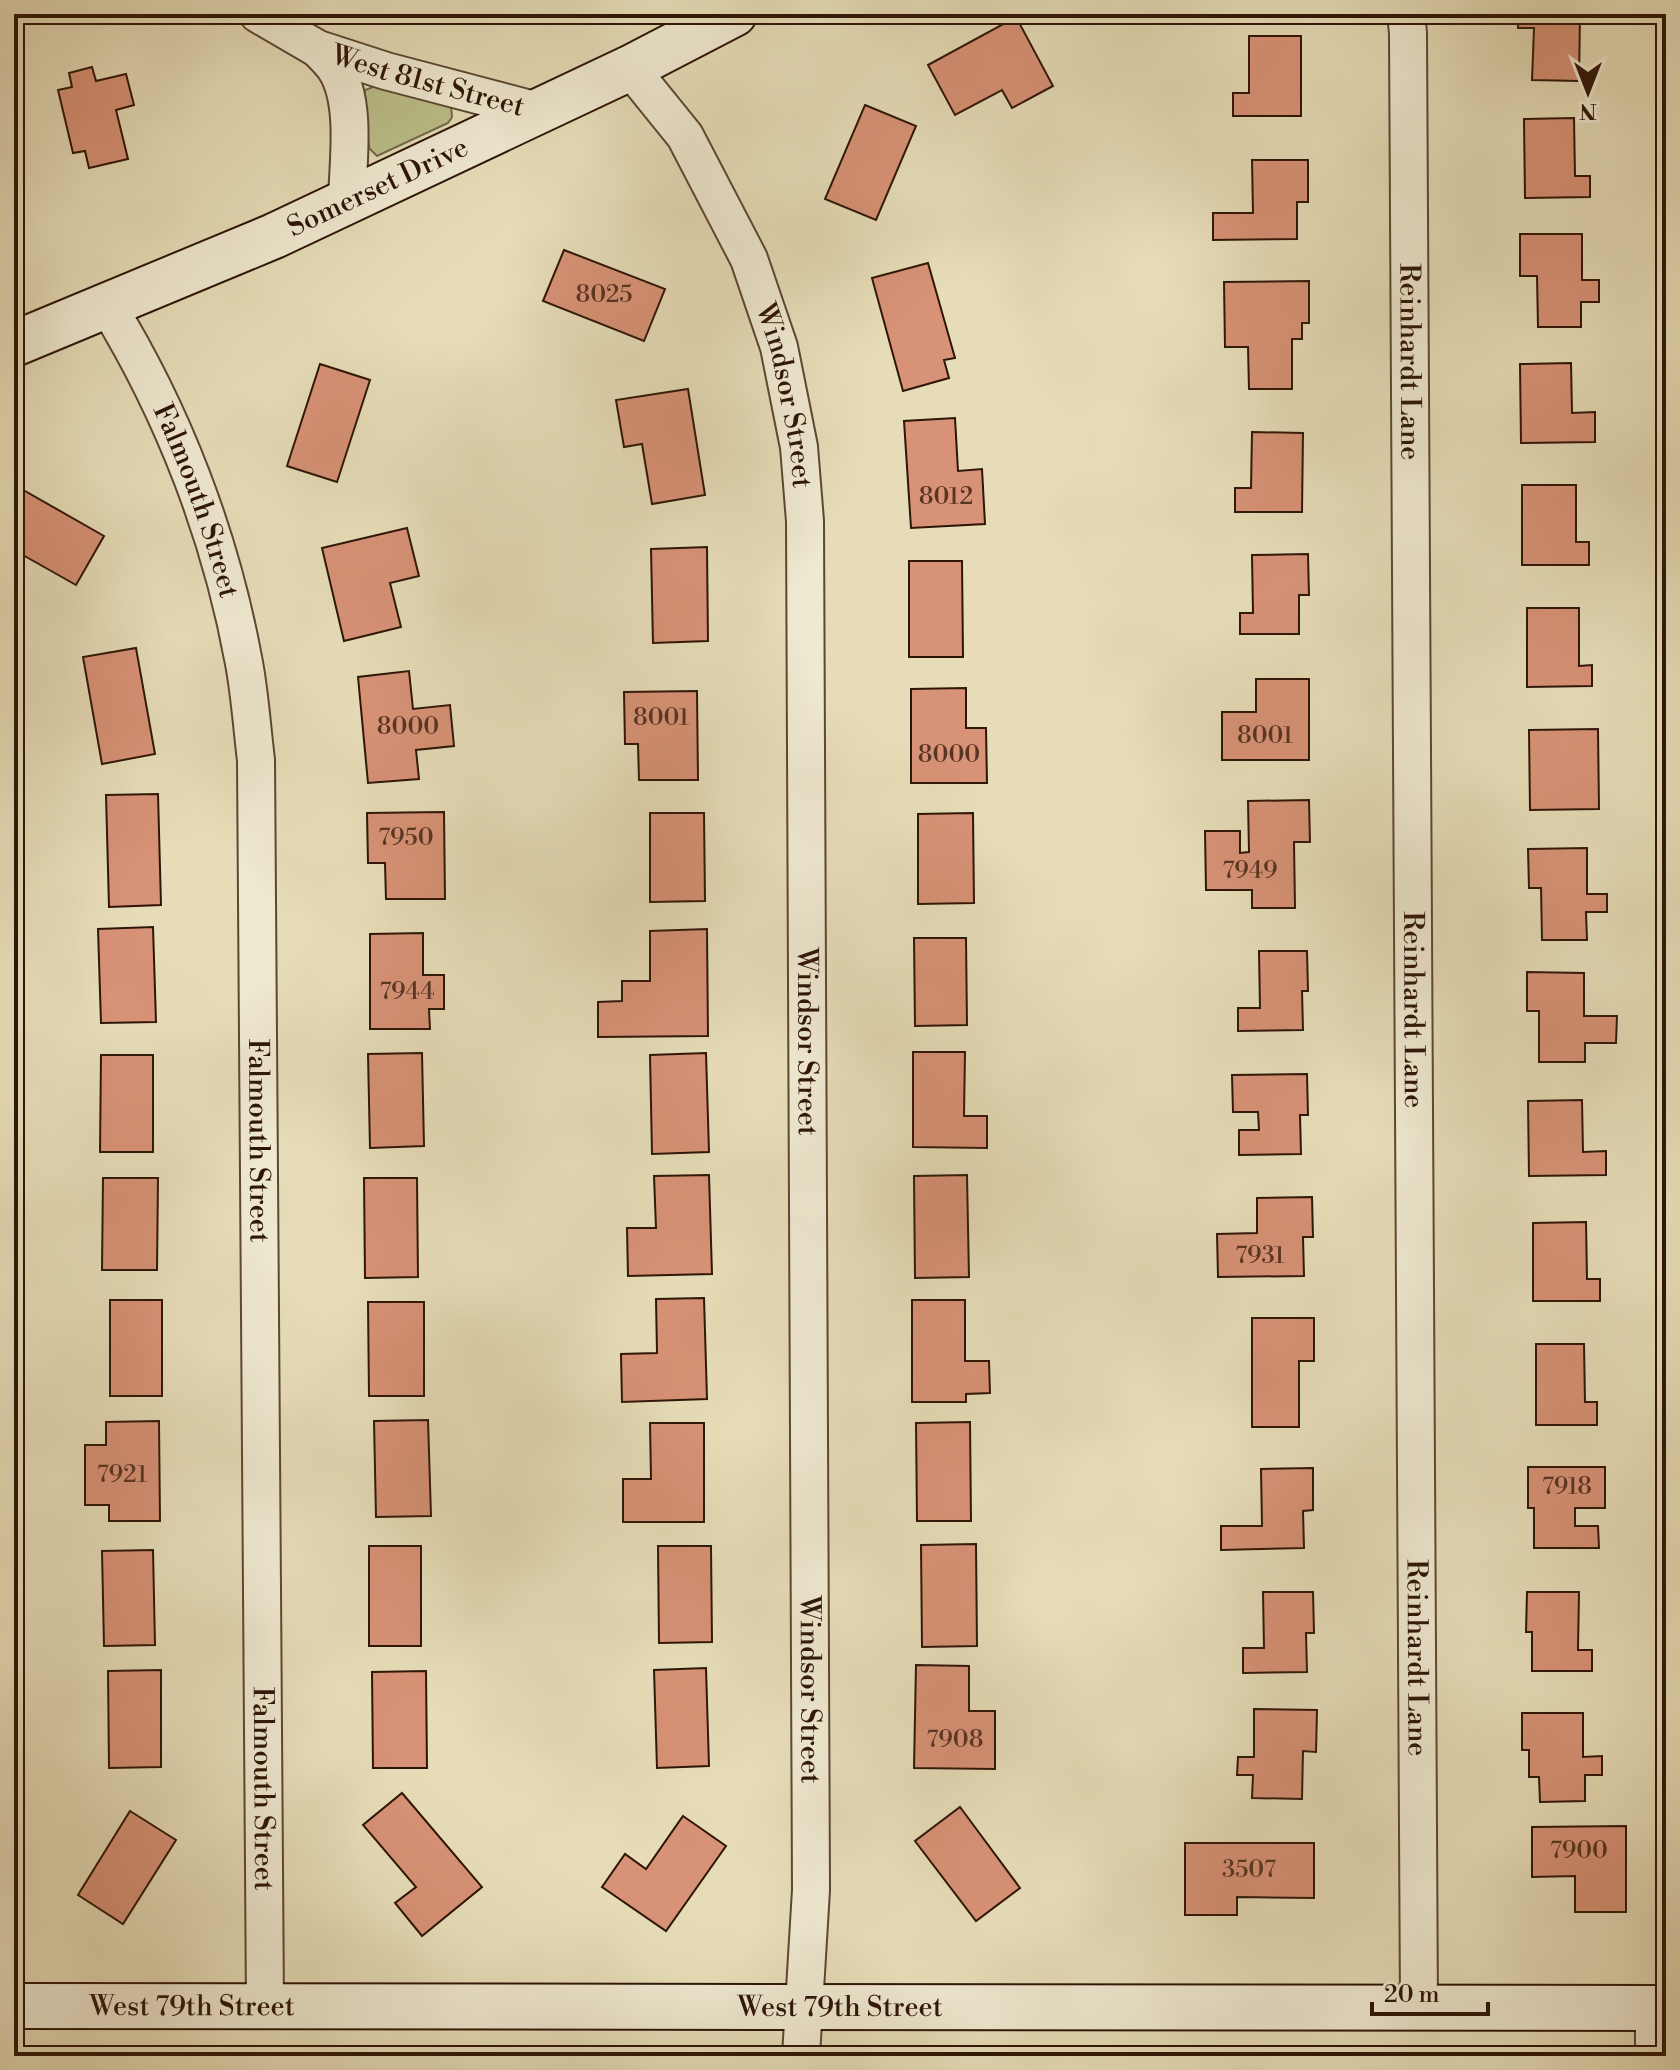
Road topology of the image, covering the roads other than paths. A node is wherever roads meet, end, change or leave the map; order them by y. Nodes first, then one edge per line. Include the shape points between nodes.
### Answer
1 (258, 14) edge
2 (734, 14) edge
3 (1406, 14) edge
4 (318, 49) junction
5 (630, 68) junction
6 (538, 111) junction
7 (347, 200) junction
8 (107, 305) junction
9 (14, 344) edge
10 (14, 2006) edge
11 (265, 2006) junction
12 (804, 2007) junction
13 (1419, 2008) junction
14 (1660, 2008) edge
15 (801, 2056) edge
16 (1654, 2056) edge

1 - 4 street, West 81st Street
2 - 5 street, Somerset Drive
3 - 13 street, Reinhardt Lane
4 - 6 street, West 81st Street
4 - 7 street, West 81st Street via 336,69 345,91
5 - 6 street, Somerset Drive
5 - 12 street, Windsor Street via 685,136 749,259 779,347 799,447 805,521 811,1874
6 - 7 street, Somerset Drive
7 - 8 street, Somerset Drive
8 - 9 street, Somerset Drive
8 - 11 street, Falmouth Street via 143,364 175,433 221,563 244,664 256,760
10 - 11 street, West 79th Street
11 - 12 street, West 79th Street
12 - 13 street, West 79th Street
12 - 15 street, Windsor Street
13 - 14 street, West 79th Street
14 - 16 street

